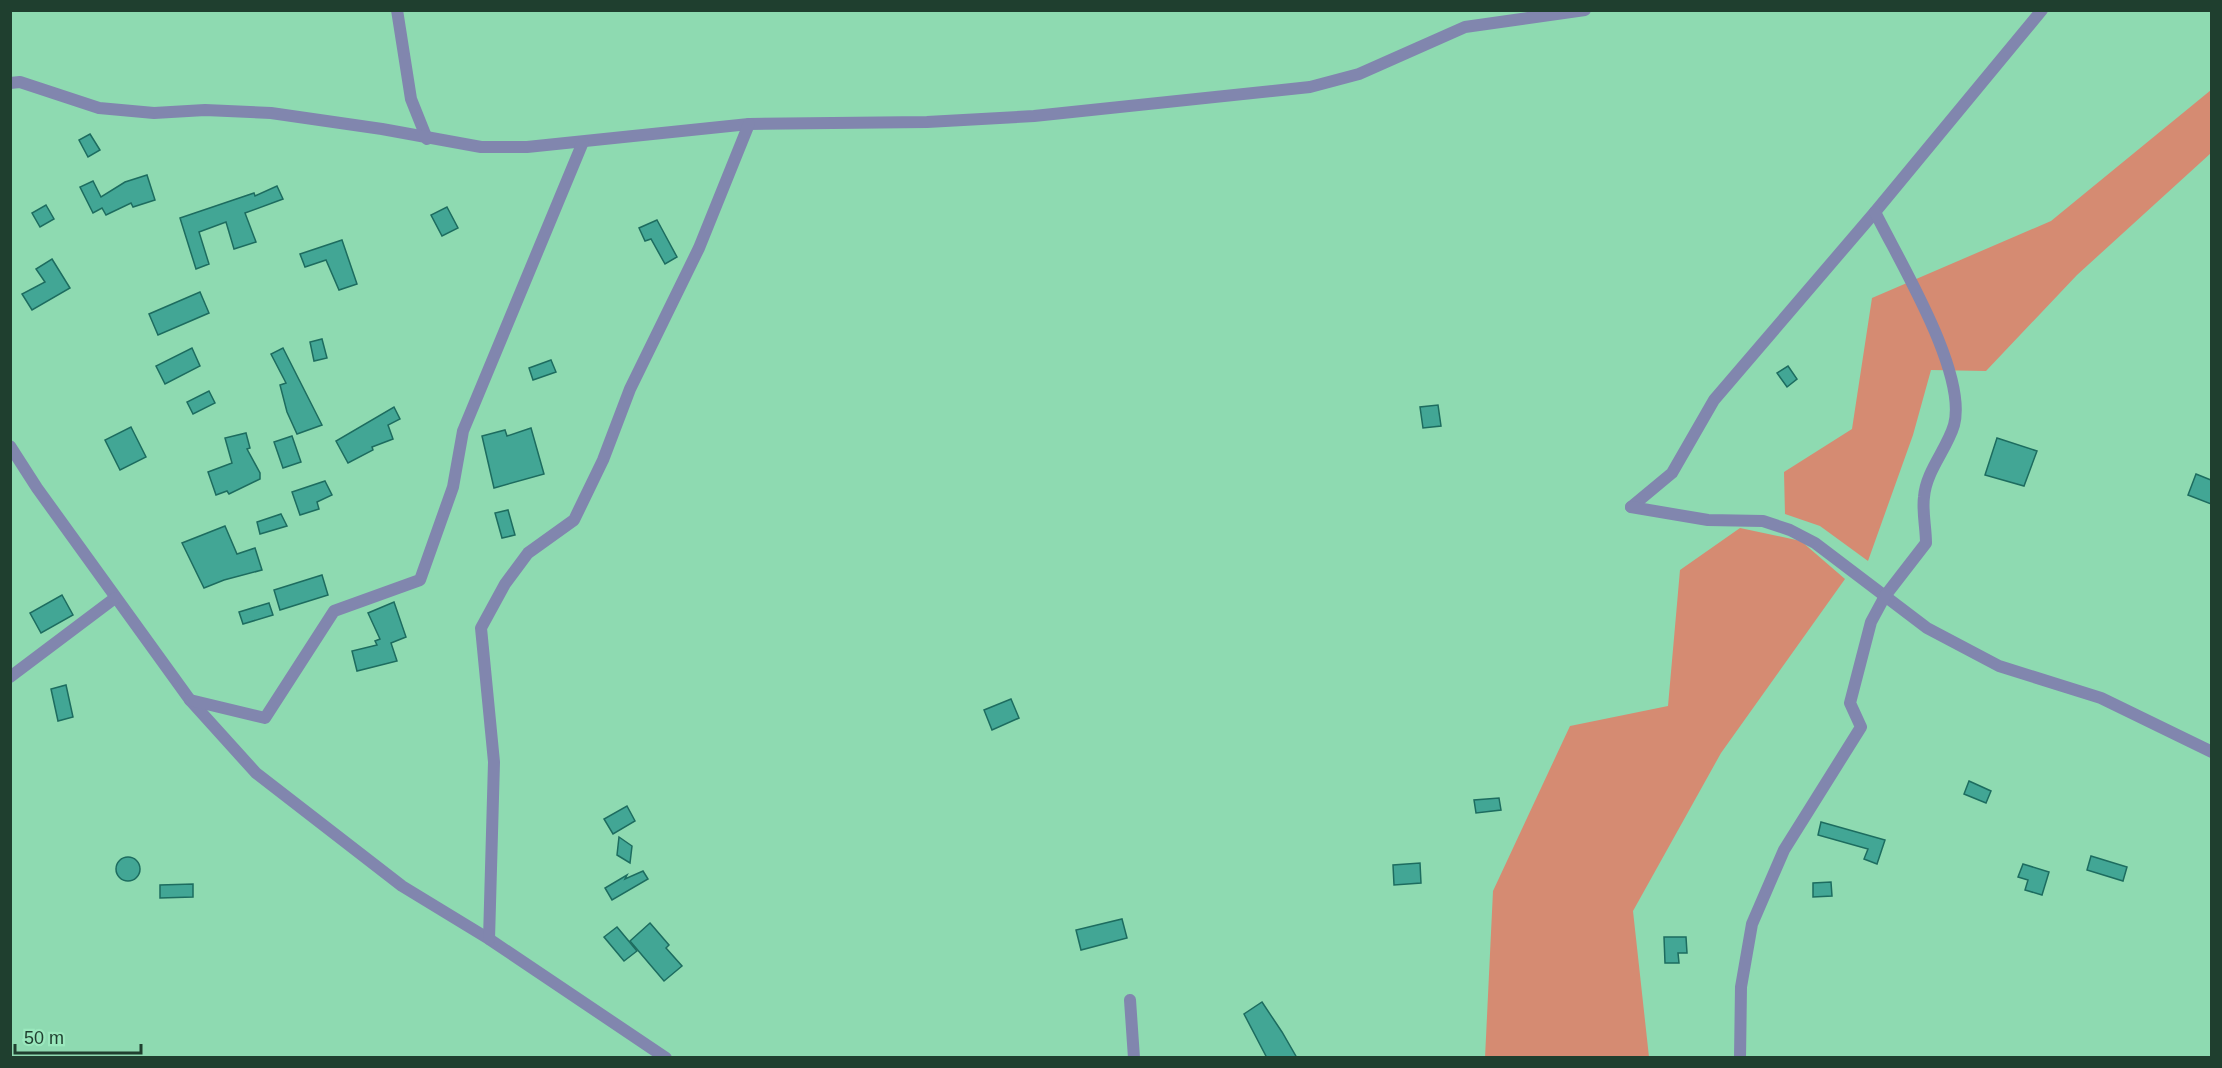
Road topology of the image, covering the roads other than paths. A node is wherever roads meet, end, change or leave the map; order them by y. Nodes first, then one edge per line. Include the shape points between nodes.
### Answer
1 (398, 10) edge
2 (1585, 10) edge
3 (2042, 10) edge
4 (10, 83) edge
5 (749, 124) junction
6 (427, 139) junction
7 (583, 142) junction
8 (1875, 212) junction
9 (10, 446) edge
10 (1885, 596) junction
11 (115, 598) junction
12 (10, 677) edge
13 (190, 700) junction
14 (2211, 752) edge
15 (489, 939) junction
16 (1130, 1000) dead end
17 (666, 1058) edge
18 (1134, 1058) edge
19 (1740, 1058) edge

1 - 6 street via 411,99
2 - 5 street via 1465,27 1359,74 1310,87 1034,117
3 - 8 street
4 - 6 street via 20,82 99,108 154,113 271,113
5 - 7 street
5 - 15 street via 699,248 630,389 603,460 574,520 528,553 481,628 494,762
6 - 7 street via 481,147
7 - 13 street via 463,431 453,487 420,580 334,611 265,718
8 - 10 street via 1939,342 1956,408 1954,425 1923,496 1926,543
8 - 10 street via 1714,400 1672,473 1630,507 1708,520 1762,521 1790,530 1815,543
9 - 11 street
10 - 14 street via 1926,628 1998,666 2102,698
10 - 19 street via 1871,622 1850,703 1860,727 1784,850 1752,924 1741,987
11 - 12 street
11 - 13 street
13 - 15 street via 255,773 402,886
15 - 17 street
16 - 18 street

